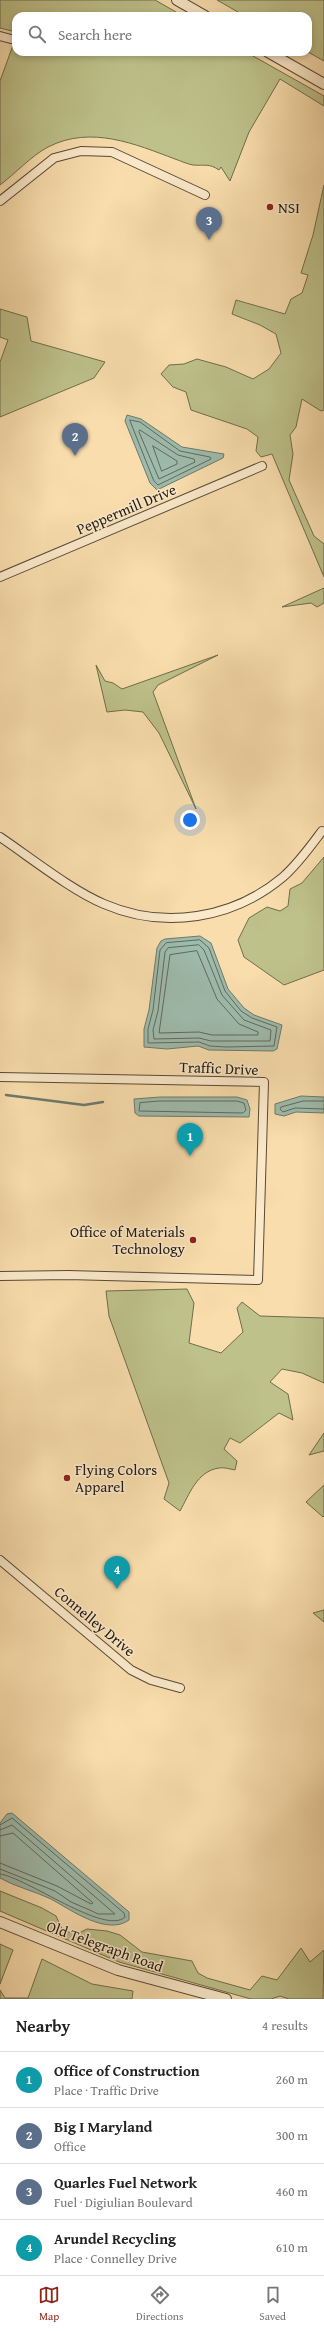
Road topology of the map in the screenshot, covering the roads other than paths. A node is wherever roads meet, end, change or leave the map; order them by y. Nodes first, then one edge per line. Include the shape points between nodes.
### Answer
1 (177, 0) edge
2 (198, 12) edge
3 (0, 36) edge
4 (11, 39) dead end
5 (275, 56) edge
6 (324, 84) edge
7 (205, 195) dead end
8 (0, 201) edge
9 (262, 466) dead end
10 (0, 577) edge
11 (322, 831) dead end
12 (0, 837) edge
13 (0, 1077) edge
14 (0, 1276) edge
15 (0, 1560) edge
16 (180, 1688) dead end
17 (0, 1922) edge
18 (226, 1999) edge

1 - 2 street
3 - 4 street
5 - 6 street
7 - 8 street via 112,152 81,151 54,158
9 - 10 street, Peppermill Drive
11 - 12 street via 294,867 261,892 218,912 175,919 144,916 103,904
13 - 14 street, Traffic Drive via 264,1082 258,1280 68,1275
15 - 16 street, Connelley Drive via 131,1670 151,1680
17 - 18 street, Old Telegraph Road via 118,1970

